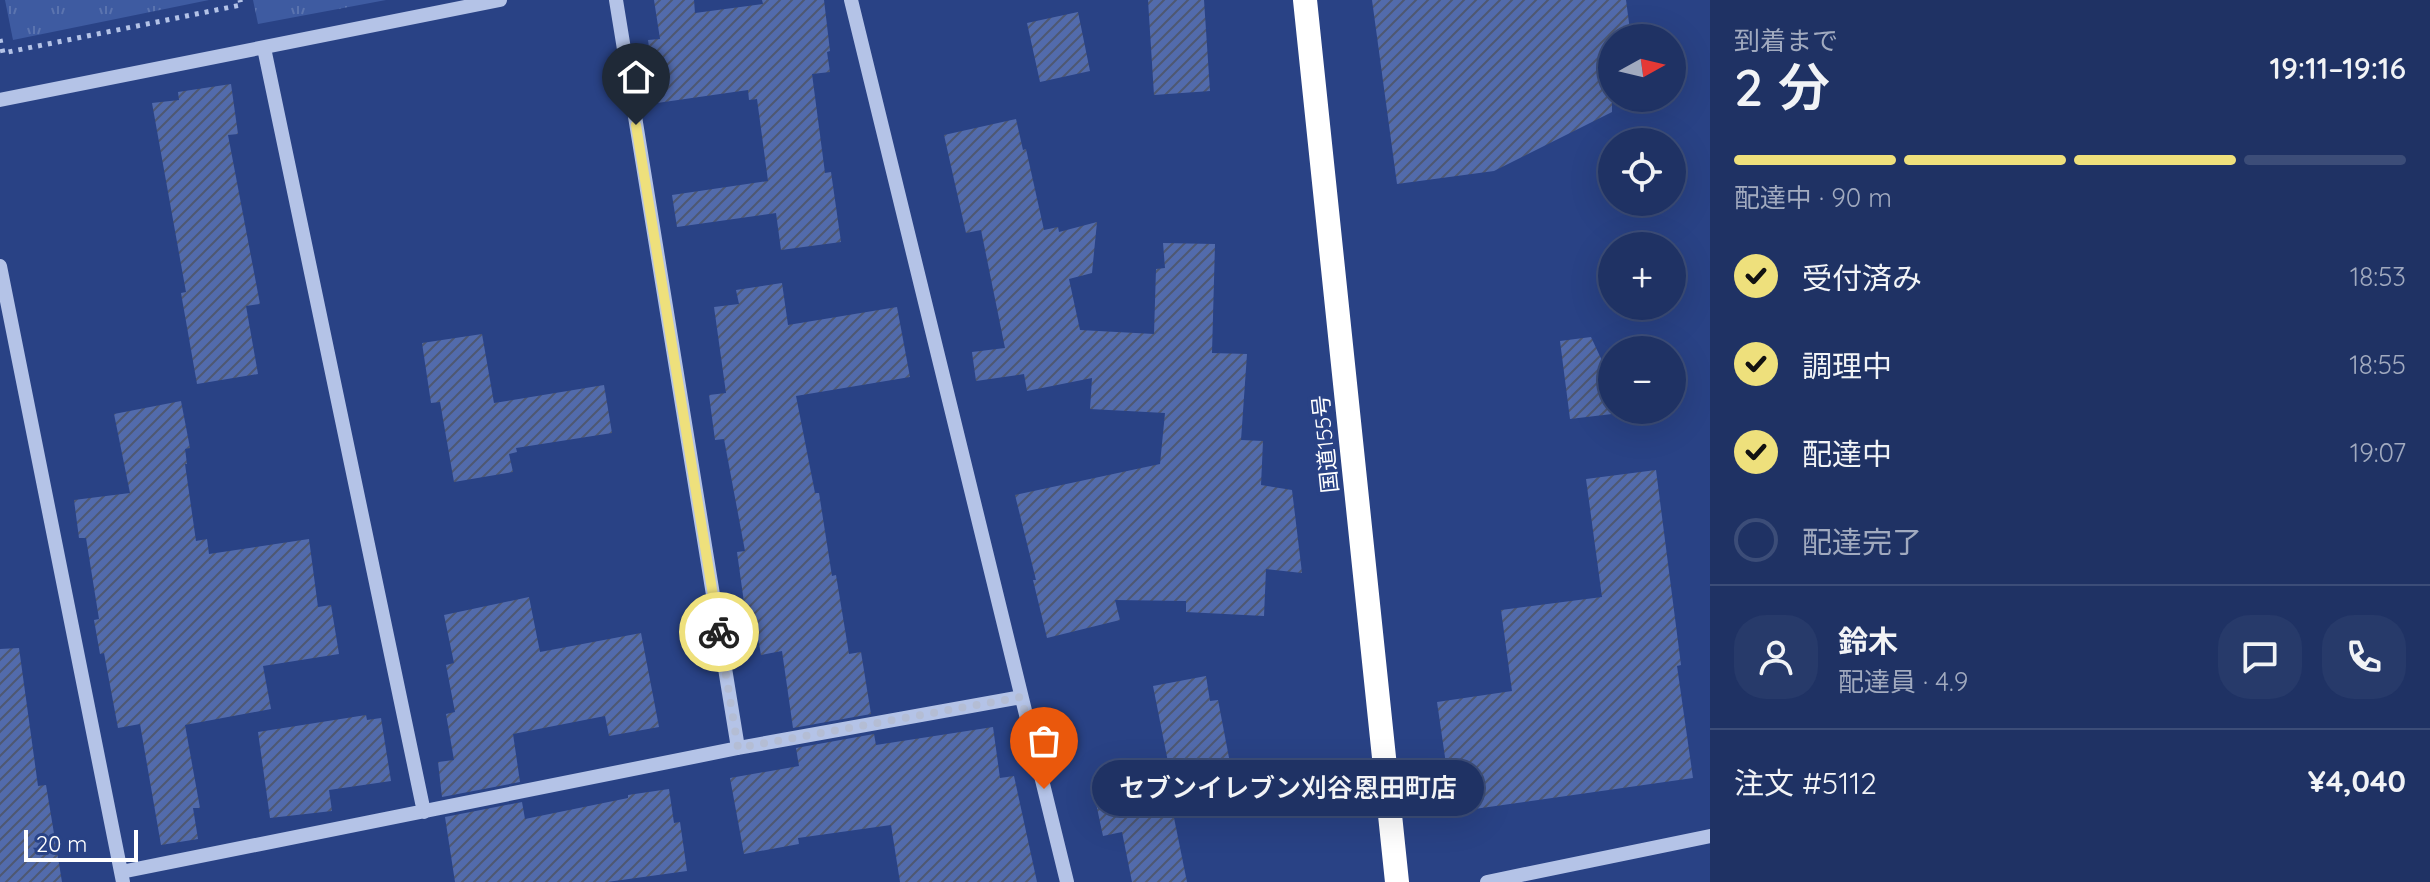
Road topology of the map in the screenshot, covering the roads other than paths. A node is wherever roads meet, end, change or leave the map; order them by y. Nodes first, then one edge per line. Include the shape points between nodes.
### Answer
1 (500, 0) edge
2 (616, 0) edge
3 (851, 0) edge
4 (1305, 0) edge
5 (264, 48) junction
6 (0, 100) edge
7 (0, 266) edge
8 (1021, 697) junction
9 (738, 748) junction
10 (424, 812) junction
11 (1710, 836) edge
12 (122, 877) edge
13 (1067, 882) edge
14 (1397, 882) edge
15 (1487, 882) edge

1 - 5 street
2 - 9 street
3 - 8 street
4 - 14 highway, 国道155号
5 - 6 street
5 - 10 street
7 - 12 street
8 - 9 street
8 - 13 street
9 - 10 street
10 - 12 street
11 - 15 street

